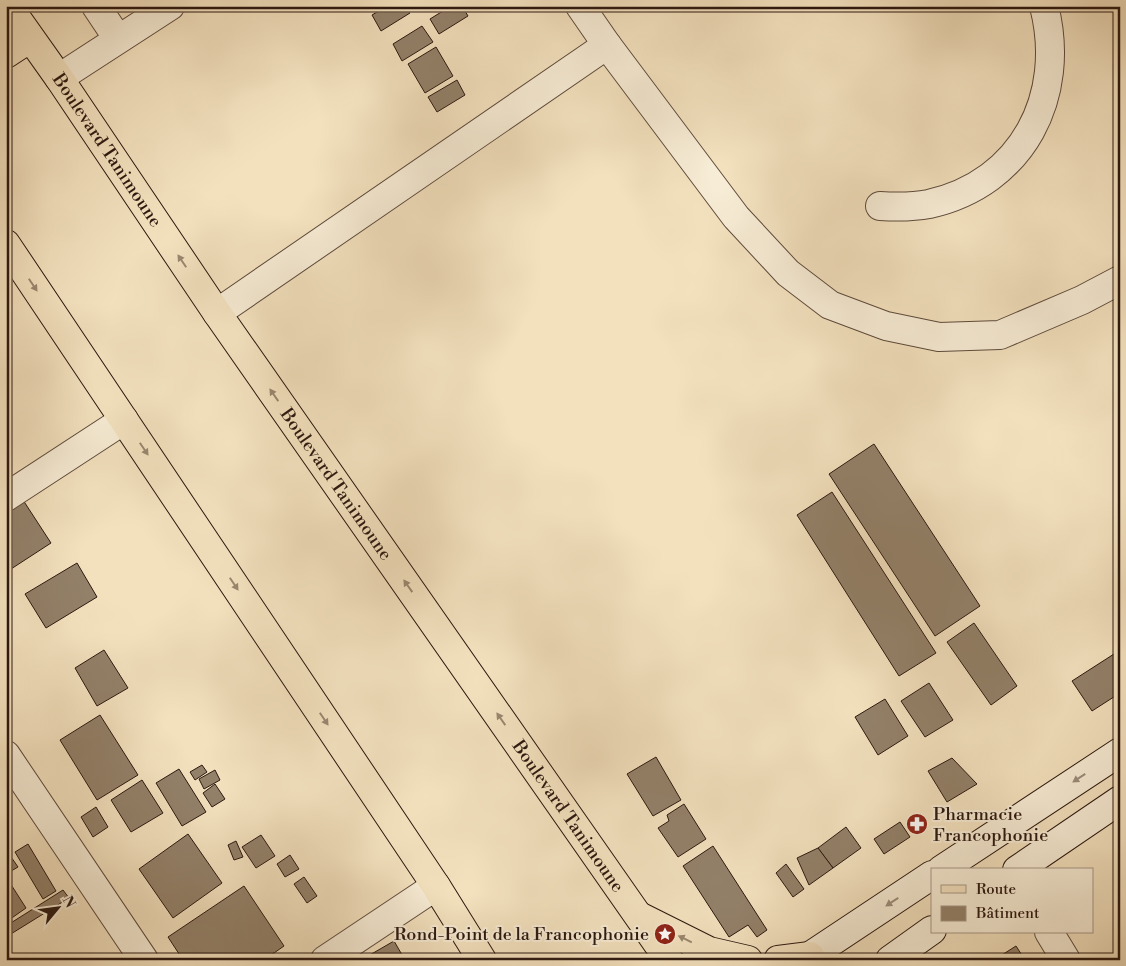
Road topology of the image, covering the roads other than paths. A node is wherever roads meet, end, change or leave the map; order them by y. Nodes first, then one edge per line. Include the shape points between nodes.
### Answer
1 (8, 6) edge
2 (96, 6) edge
3 (170, 6) edge
4 (580, 6) edge
5 (1044, 6) edge
6 (30, 39) junction
7 (118, 39) junction
8 (608, 45) junction
9 (6, 54) edge
10 (59, 78) junction
11 (880, 206) dead end
12 (6, 244) edge
13 (1120, 280) edge
14 (217, 313) junction
15 (124, 420) junction
16 (6, 497) edge
17 (1120, 752) edge
18 (6, 756) edge
19 (1120, 800) edge
20 (944, 868) edge
21 (1021, 868) edge
22 (931, 876) edge
23 (436, 886) junction
24 (638, 915) junction
25 (931, 931) edge
26 (1049, 934) edge
27 (807, 958) edge
28 (144, 960) edge
29 (325, 960) edge
30 (482, 960) edge
31 (669, 960) edge
32 (748, 960) edge
33 (778, 960) edge
34 (890, 960) edge
35 (1066, 960) edge

1 - 6 main road, Boulevard Tanimoune
2 - 7 street
3 - 7 street
4 - 8 street
5 - 11 street via 1052,49 1046,95 1038,117 1013,156 976,186 953,197 913,206
6 - 9 main road
6 - 10 main road, Boulevard Tanimoune
7 - 10 street
8 - 13 street via 736,217 788,273 830,305 886,326 939,337 1000,335
8 - 14 street
14 -> 10 main road, Boulevard Tanimoune
12 -> 15 main road
24 -> 14 main road, Boulevard Tanimoune
15 - 16 street
15 -> 23 main road
17 -> 20 street
18 - 28 street
19 - 21 street
22 -> 27 street
23 - 29 street
23 - 30 main road
24 - 31 main road, Boulevard Tanimoune
32 -> 24 main road via 710,951
25 - 34 street
26 - 35 street
27 - 33 main road

